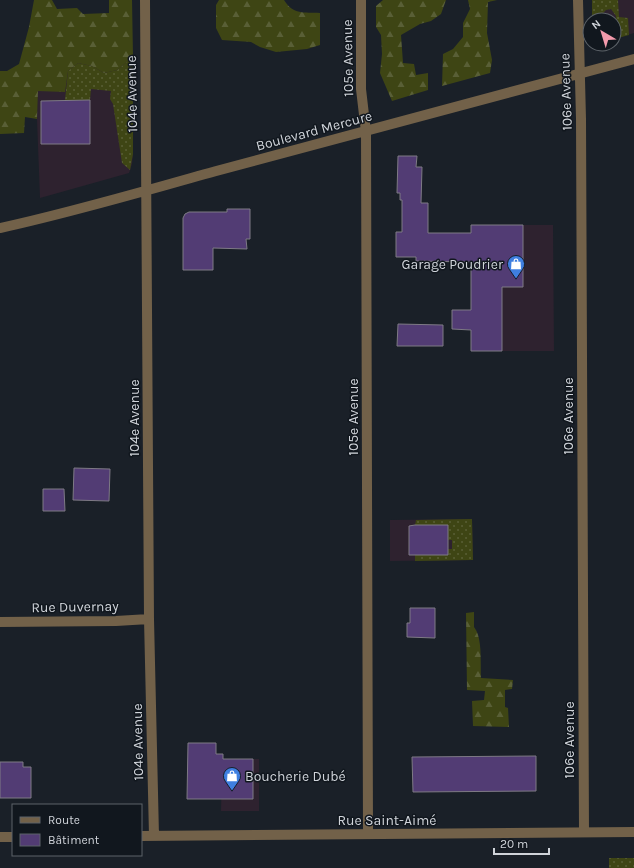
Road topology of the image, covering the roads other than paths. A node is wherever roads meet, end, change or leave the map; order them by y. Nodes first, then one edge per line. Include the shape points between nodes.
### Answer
1 (145, 0) edge
2 (361, 0) edge
3 (578, 0) edge
4 (634, 59) edge
5 (580, 74) junction
6 (366, 132) junction
7 (146, 192) junction
8 (0, 228) edge
9 (150, 619) junction
10 (0, 622) edge
11 (584, 832) junction
12 (634, 832) edge
13 (368, 834) junction
14 (142, 836) edge
15 (154, 836) junction
16 (0, 837) edge
17 (12, 837) edge

1 - 7 street, 104e Avenue
2 - 6 street, 105e Avenue via 362,89
3 - 5 street, 106e Avenue
4 - 5 street, Boulevard Mercure
5 - 6 street, Boulevard Mercure
5 - 11 street, 106e Avenue
6 - 7 street, Boulevard Mercure
6 - 13 street, 105e Avenue
7 - 8 street, Boulevard Mercure
7 - 9 street, 104e Avenue
9 - 10 street, Rue Duvernay
9 - 15 street, 104e Avenue
11 - 12 street, Rue Saint-Aimé
11 - 13 street, Rue Saint-Aimé
13 - 15 street, Rue Saint-Aimé
14 - 15 street, Rue Saint-Aimé
16 - 17 street

